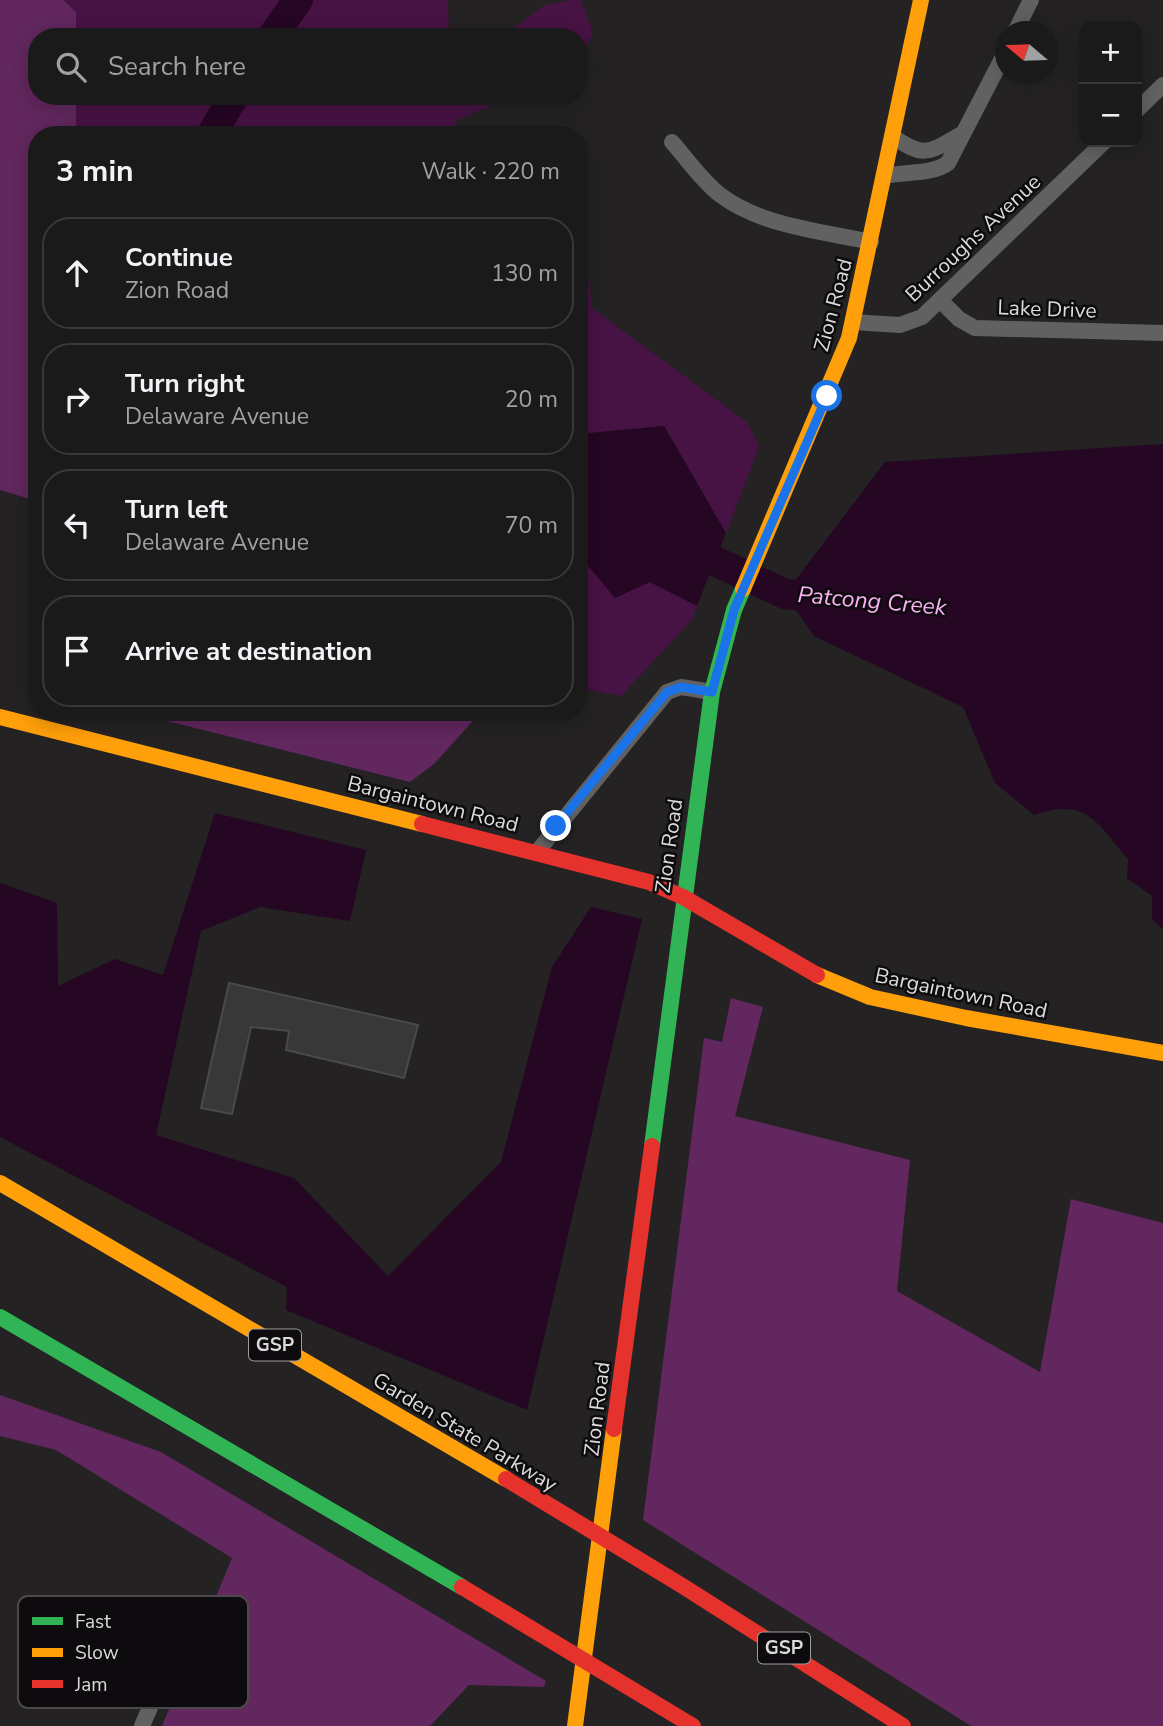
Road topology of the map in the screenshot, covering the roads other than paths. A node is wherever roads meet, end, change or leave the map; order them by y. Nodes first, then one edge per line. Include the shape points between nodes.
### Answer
1 (921, 0) edge
2 (1031, 0) edge
3 (1020, 21) edge
4 (995, 71) edge
5 (1163, 85) edge
6 (1142, 105) edge
7 (960, 135) junction
8 (892, 136) junction
9 (672, 142) dead end
10 (1099, 147) edge
11 (884, 176) junction
12 (871, 242) junction
13 (940, 300) junction
14 (853, 322) junction
15 (1163, 333) edge
16 (712, 692) junction
17 (0, 717) edge
18 (537, 852) junction
19 (683, 897) junction
20 (1163, 1053) edge
21 (0, 1183) edge
22 (0, 1317) edge
23 (150, 1708) edge
24 (142, 1726) edge
25 (575, 1726) edge
26 (693, 1726) edge
27 (903, 1726) edge

1 - 8 main road, Zion Road
2 - 3 street
4 - 7 street
5 - 6 street
7 - 8 street via 929,152 912,149
7 - 11 street via 955,154 943,167
8 - 11 main road, Zion Road
9 - 12 street via 717,192 738,207 762,218
10 - 13 street, Burroughs Avenue
11 - 12 main road, Zion Road
12 - 14 main road, Zion Road
13 - 14 street, Burroughs Avenue via 922,317 905,324
13 - 15 street, Lake Drive via 958,319 975,328
14 - 16 main road, Zion Road via 822,409 741,592
16 - 18 street via 681,687 667,692
16 - 19 main road, Zion Road
17 - 18 main road, Bargaintown Road
18 - 19 main road, Bargaintown Road via 649,882
19 - 20 main road, Bargaintown Road via 804,968 870,997
19 - 25 main road, Zion Road
21 - 27 main road, Garden State Parkway / GSP via 662,1574
22 - 26 main road
23 - 24 street

